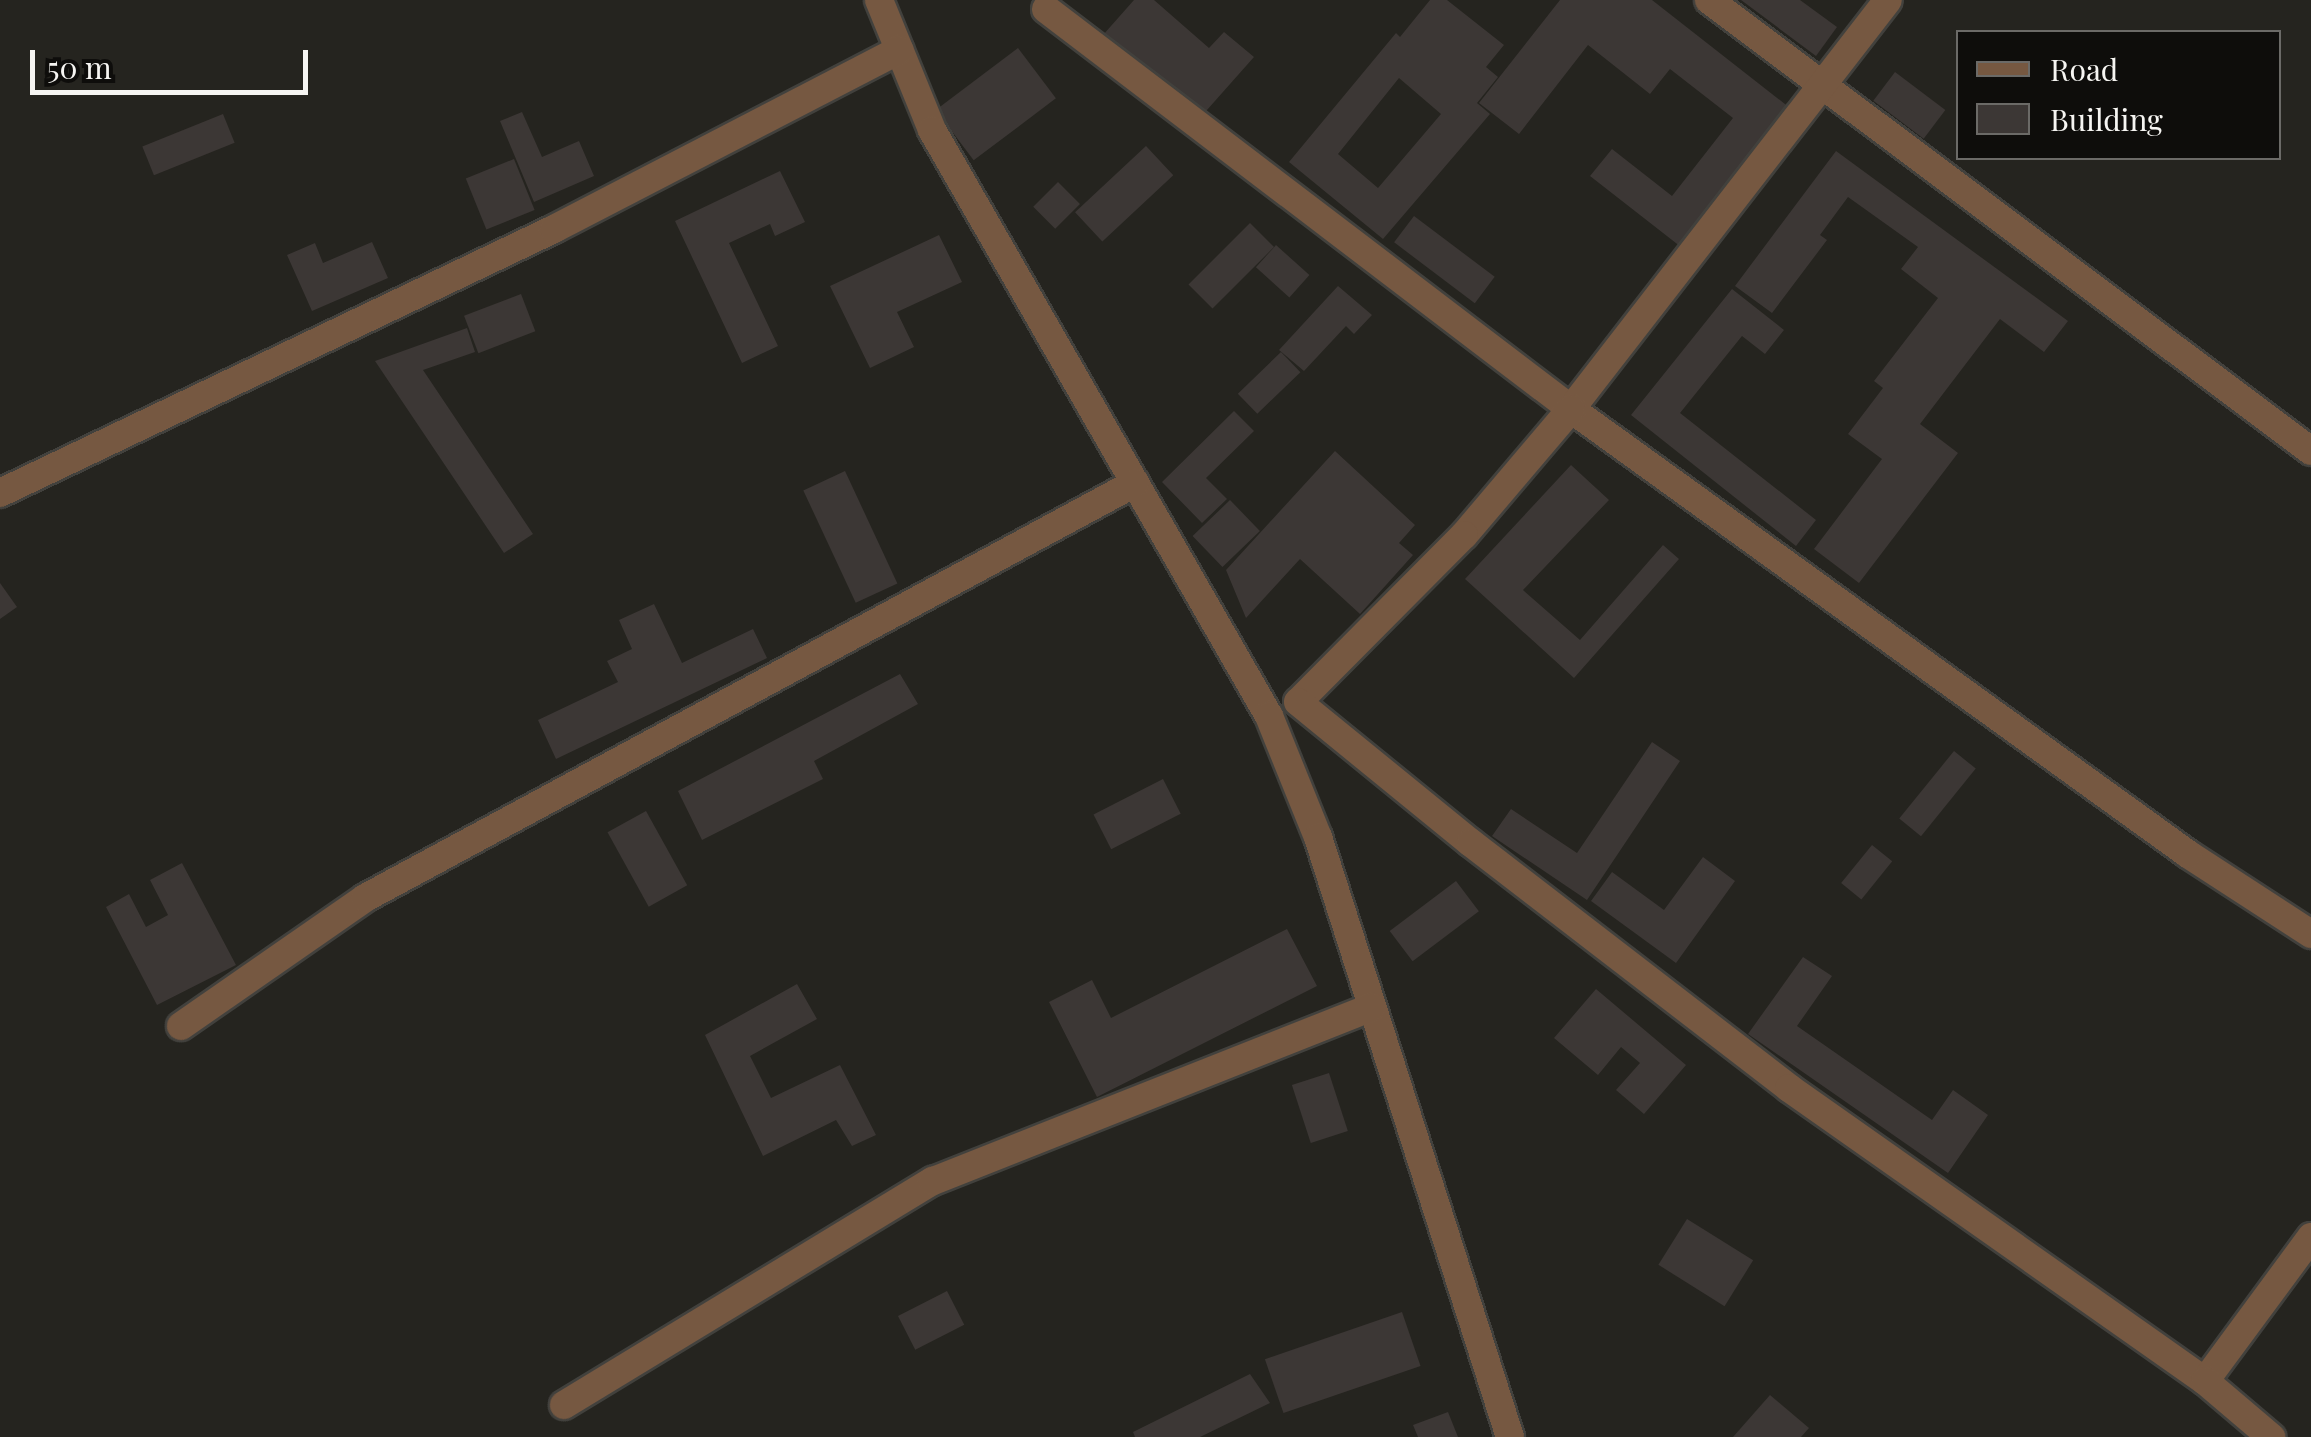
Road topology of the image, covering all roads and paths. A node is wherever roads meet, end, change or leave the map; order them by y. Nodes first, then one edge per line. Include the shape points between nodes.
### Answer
1 (878, 0) edge
2 (1710, 0) edge
3 (1888, 0) edge
4 (1046, 10) dead end
5 (899, 50) junction
6 (1822, 86) junction
7 (1572, 408) junction
8 (2311, 451) edge
9 (1135, 483) junction
10 (0, 492) edge
11 (1298, 702) junction
12 (1269, 716) junction
13 (2311, 934) edge
14 (1372, 1007) junction
15 (182, 1026) dead end
16 (2311, 1237) edge
17 (2205, 1381) junction
18 (564, 1405) dead end
19 (1510, 1437) edge
20 (2272, 1437) edge

1 - 5 street
2 - 6 street
3 - 6 street
4 - 7 street
5 - 9 street via 932,130
5 - 10 street via 554,229
6 - 7 street
6 - 8 street
7 - 11 street via 1464,535
7 - 13 street via 2188,854
9 - 12 street
9 - 15 street via 366,898
11 - 12 street
11 - 17 street via 1789,1088
12 - 14 street via 1318,837
14 - 18 street via 933,1181
14 - 19 street
16 - 17 street
17 - 20 street

